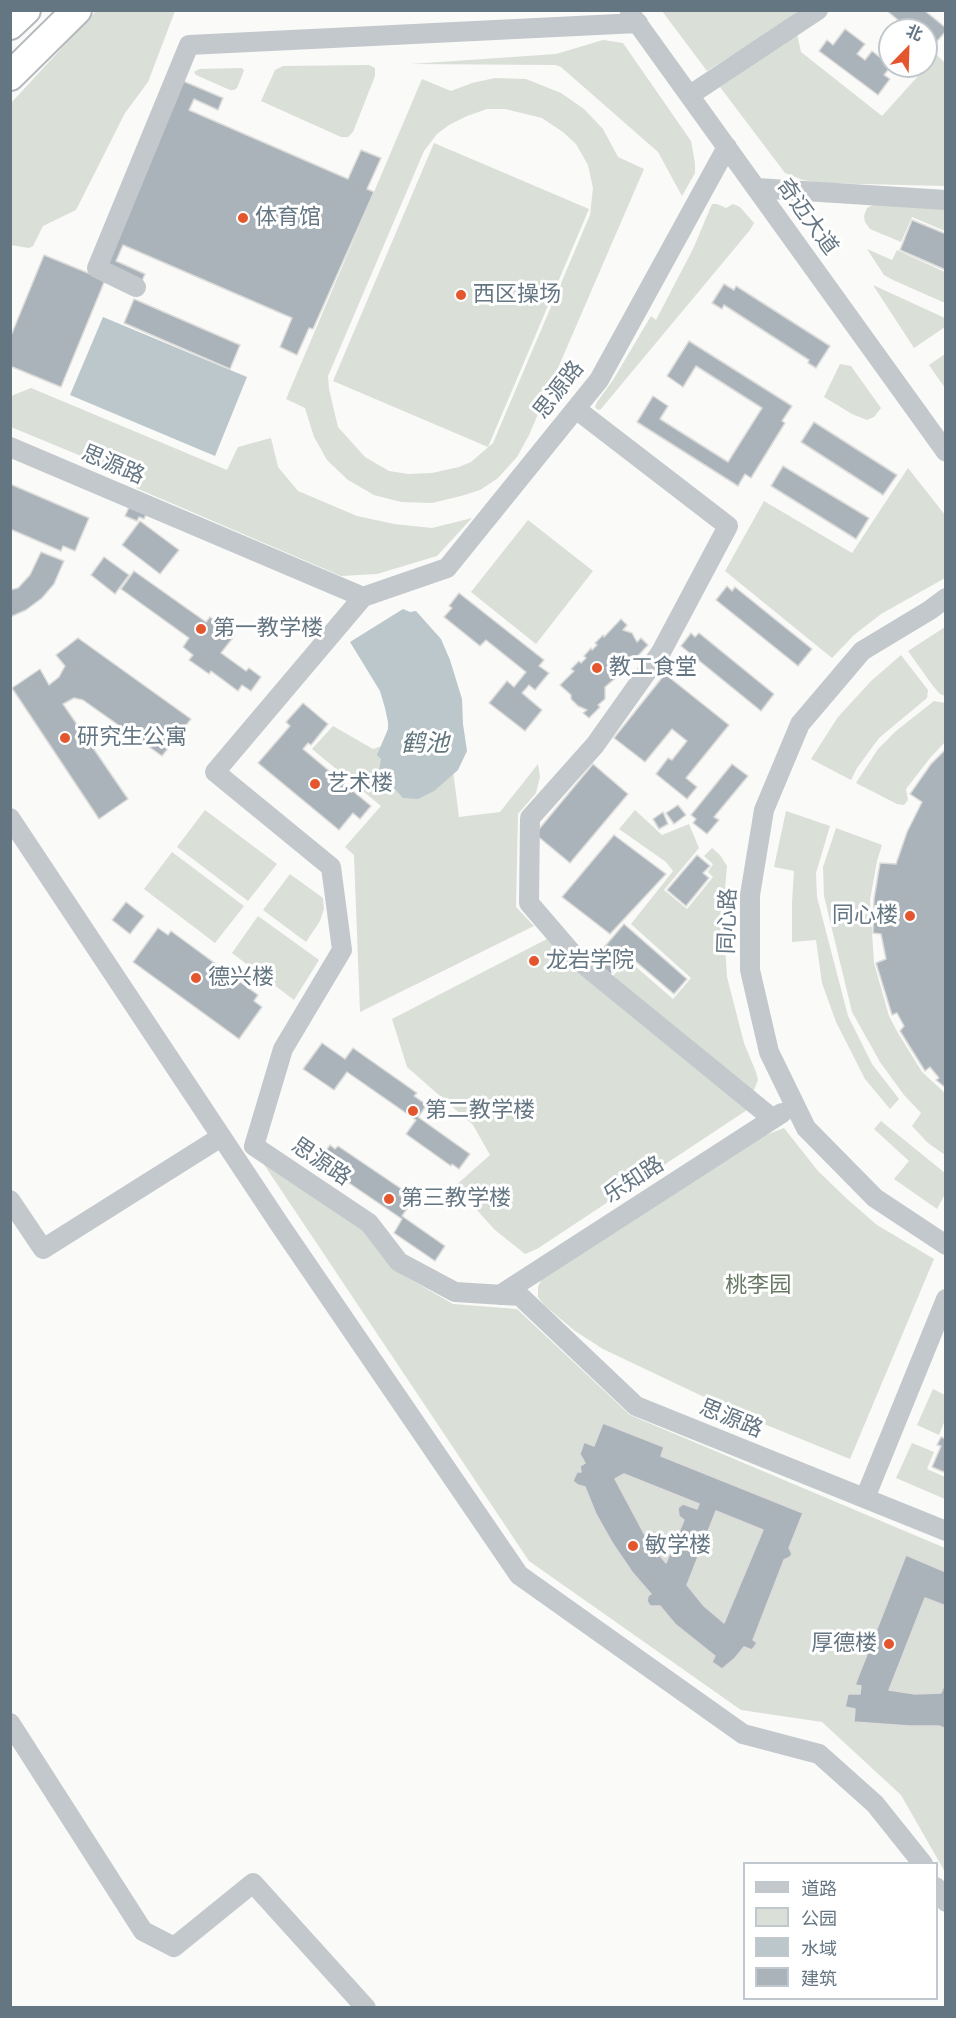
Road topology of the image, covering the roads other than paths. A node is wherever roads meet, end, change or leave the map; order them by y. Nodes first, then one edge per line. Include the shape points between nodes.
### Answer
1 (26, 10) edge
2 (77, 10) edge
3 (818, 10) edge
4 (633, 17) edge
5 (10, 25) edge
6 (10, 76) edge
7 (690, 95) junction
8 (727, 147) junction
9 (757, 188) junction
10 (945, 200) edge
11 (136, 287) dead end
12 (576, 409) junction
13 (10, 447) edge
14 (945, 452) edge
15 (363, 597) junction
16 (945, 597) edge
17 (10, 818) edge
18 (795, 1105) junction
19 (773, 1119) junction
20 (221, 1137) junction
21 (10, 1200) edge
22 (945, 1245) edge
23 (500, 1295) junction
24 (945, 1299) edge
25 (865, 1498) junction
26 (945, 1531) edge
27 (10, 1723) edge
28 (922, 1862) edge
29 (366, 2007) edge

1 - 5 highway
2 - 6 highway
3 - 7 street
4 - 7 street, 奇迈大道
4 - 11 street via 189,45 97,268
7 - 8 street, 奇迈大道
8 - 9 street, 奇迈大道
8 - 12 street, 思源路 via 599,380
9 - 10 street
9 - 14 street, 奇迈大道
12 - 15 street, 思源路 via 447,568
12 - 19 street via 728,526 662,652 595,745 530,818 529,903 578,960
13 - 15 street, 思源路
15 - 23 street, 思源路 via 215,772 331,867 342,950 283,1049 254,1146 369,1223 399,1262 455,1292
16 - 18 street, 同心路 via 862,651 800,724 764,810 750,895 750,970 769,1052
17 - 20 street
18 - 19 street, 乐知路
18 - 22 street, 同心路 via 806,1128 875,1198
19 - 23 street, 乐知路
20 - 21 street via 42,1249
20 - 28 street via 519,1575 742,1734 819,1754 875,1804
23 - 25 street, 思源路 via 520,1296 636,1406
24 - 25 street
25 - 26 street, 思源路
27 - 29 street via 143,1931 174,1947 253,1883

